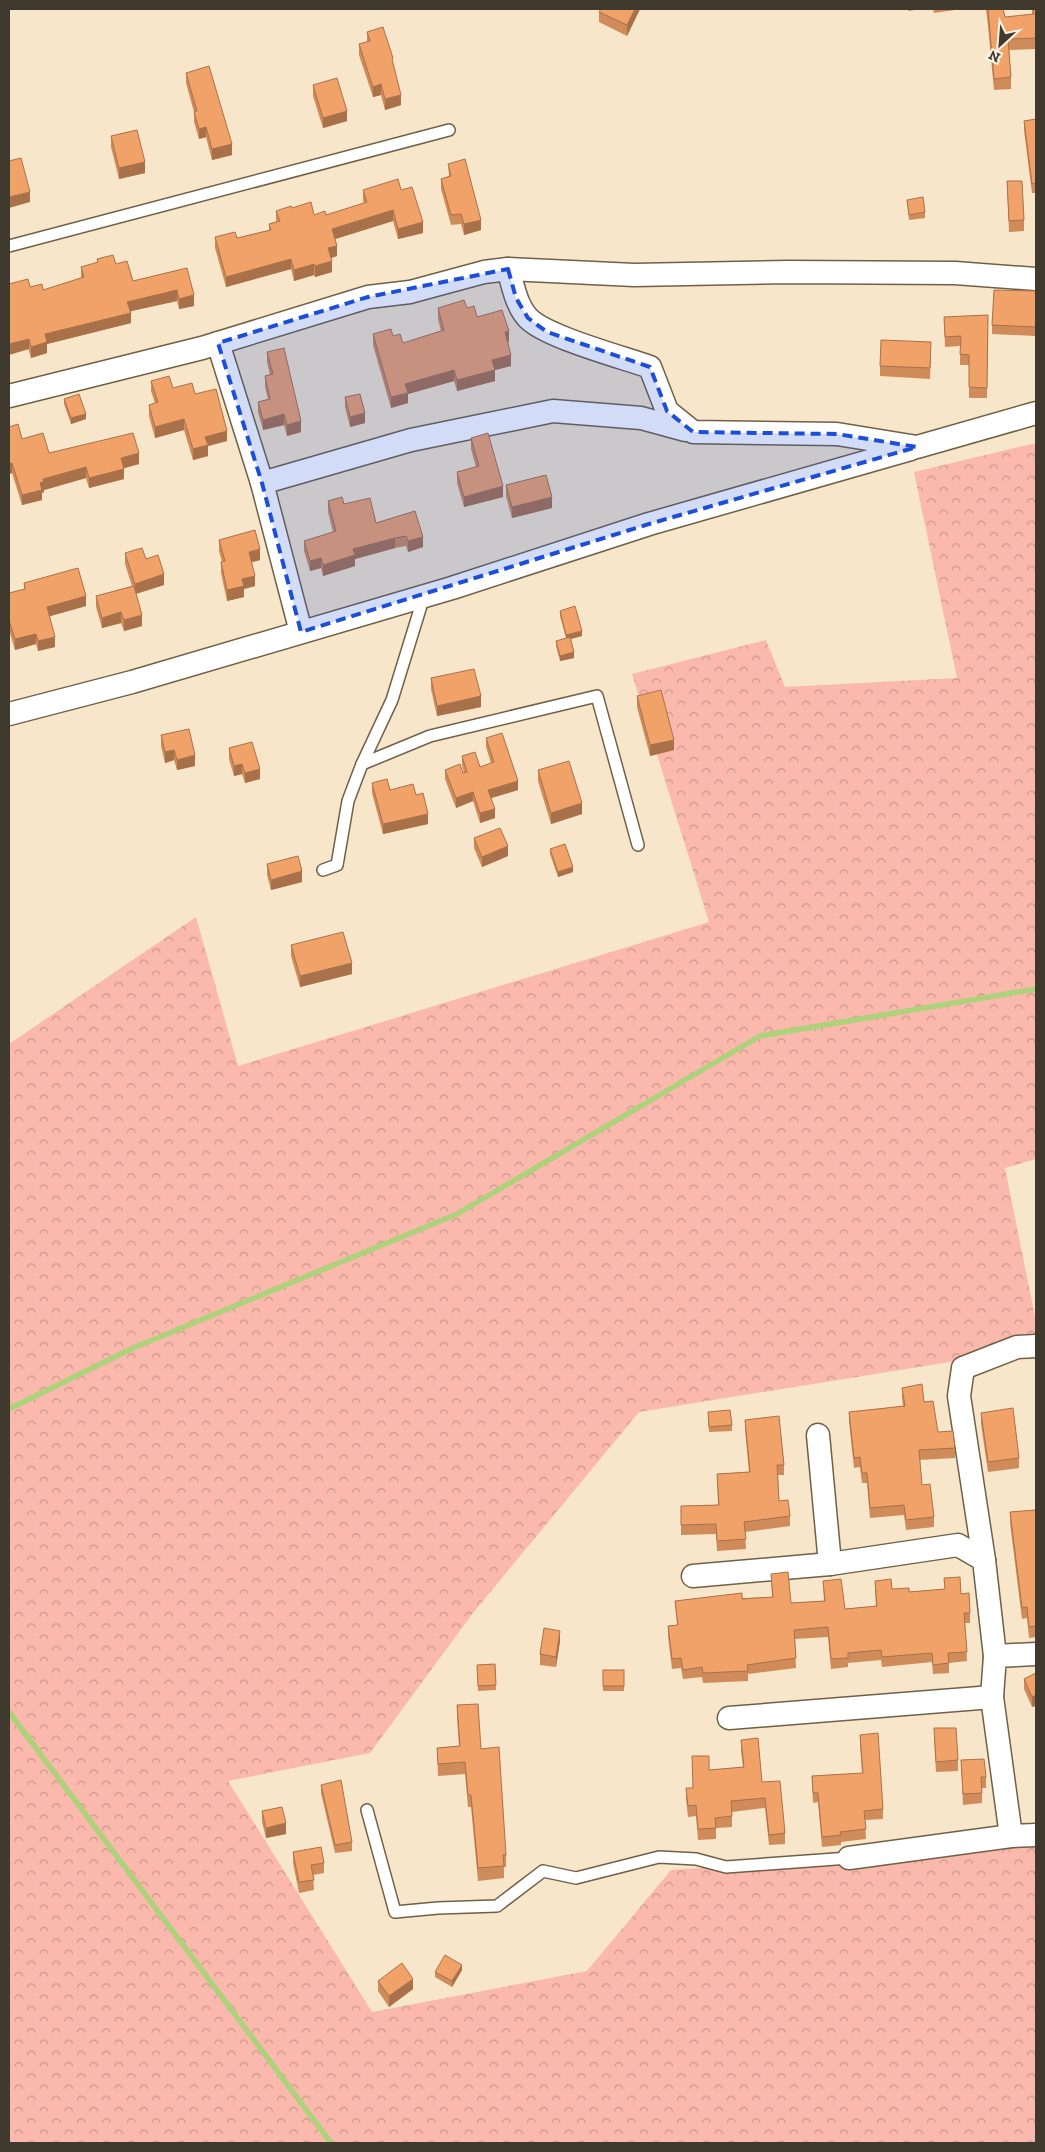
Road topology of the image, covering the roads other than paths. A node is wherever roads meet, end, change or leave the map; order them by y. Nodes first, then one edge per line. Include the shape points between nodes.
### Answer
1 (449, 130) dead end
2 (9, 246) edge
3 (508, 269) junction
4 (1036, 280) edge
5 (218, 343) junction
6 (9, 396) edge
7 (1036, 413) edge
8 (693, 432) junction
9 (917, 448) junction
10 (262, 483) junction
11 (424, 596) junction
12 (301, 632) junction
13 (9, 713) edge
14 (362, 764) junction
15 (638, 845) dead end
16 (323, 870) dead end
17 (1036, 1346) edge
18 (818, 1435) dead end
19 (984, 1560) junction
20 (830, 1564) junction
21 (693, 1576) dead end
22 (1036, 1654) edge
23 (996, 1656) junction
24 (992, 1697) junction
25 (729, 1718) dead end
26 (367, 1810) dead end
27 (1036, 1835) edge
28 (1011, 1836) junction
29 (849, 1858) joint

1 - 2 lane
3 - 4 street via 634,275 956,273
3 - 5 street via 484,272 410,292 368,297
3 - 8 street via 516,298 528,318 547,332 650,367 667,411
5 - 6 street
5 - 10 street
7 - 9 street
8 - 9 street via 837,434
8 - 10 street via 641,418 553,411 410,440
9 - 11 street via 649,524
10 - 12 street
11 - 12 street
11 - 14 lane via 392,700
12 - 13 street via 132,682
14 - 15 lane via 430,736 597,696
14 - 16 lane via 348,801 336,865
17 - 19 street via 1017,1347 963,1368 959,1396
18 - 20 street
19 - 20 street via 958,1545
19 - 23 street
20 - 21 street
22 - 23 street
23 - 24 street
24 - 25 street
24 - 28 street
26 - 29 lane via 395,1912 497,1906 543,1871 576,1878 659,1857 696,1859 726,1867
27 - 28 street
28 - 29 street

